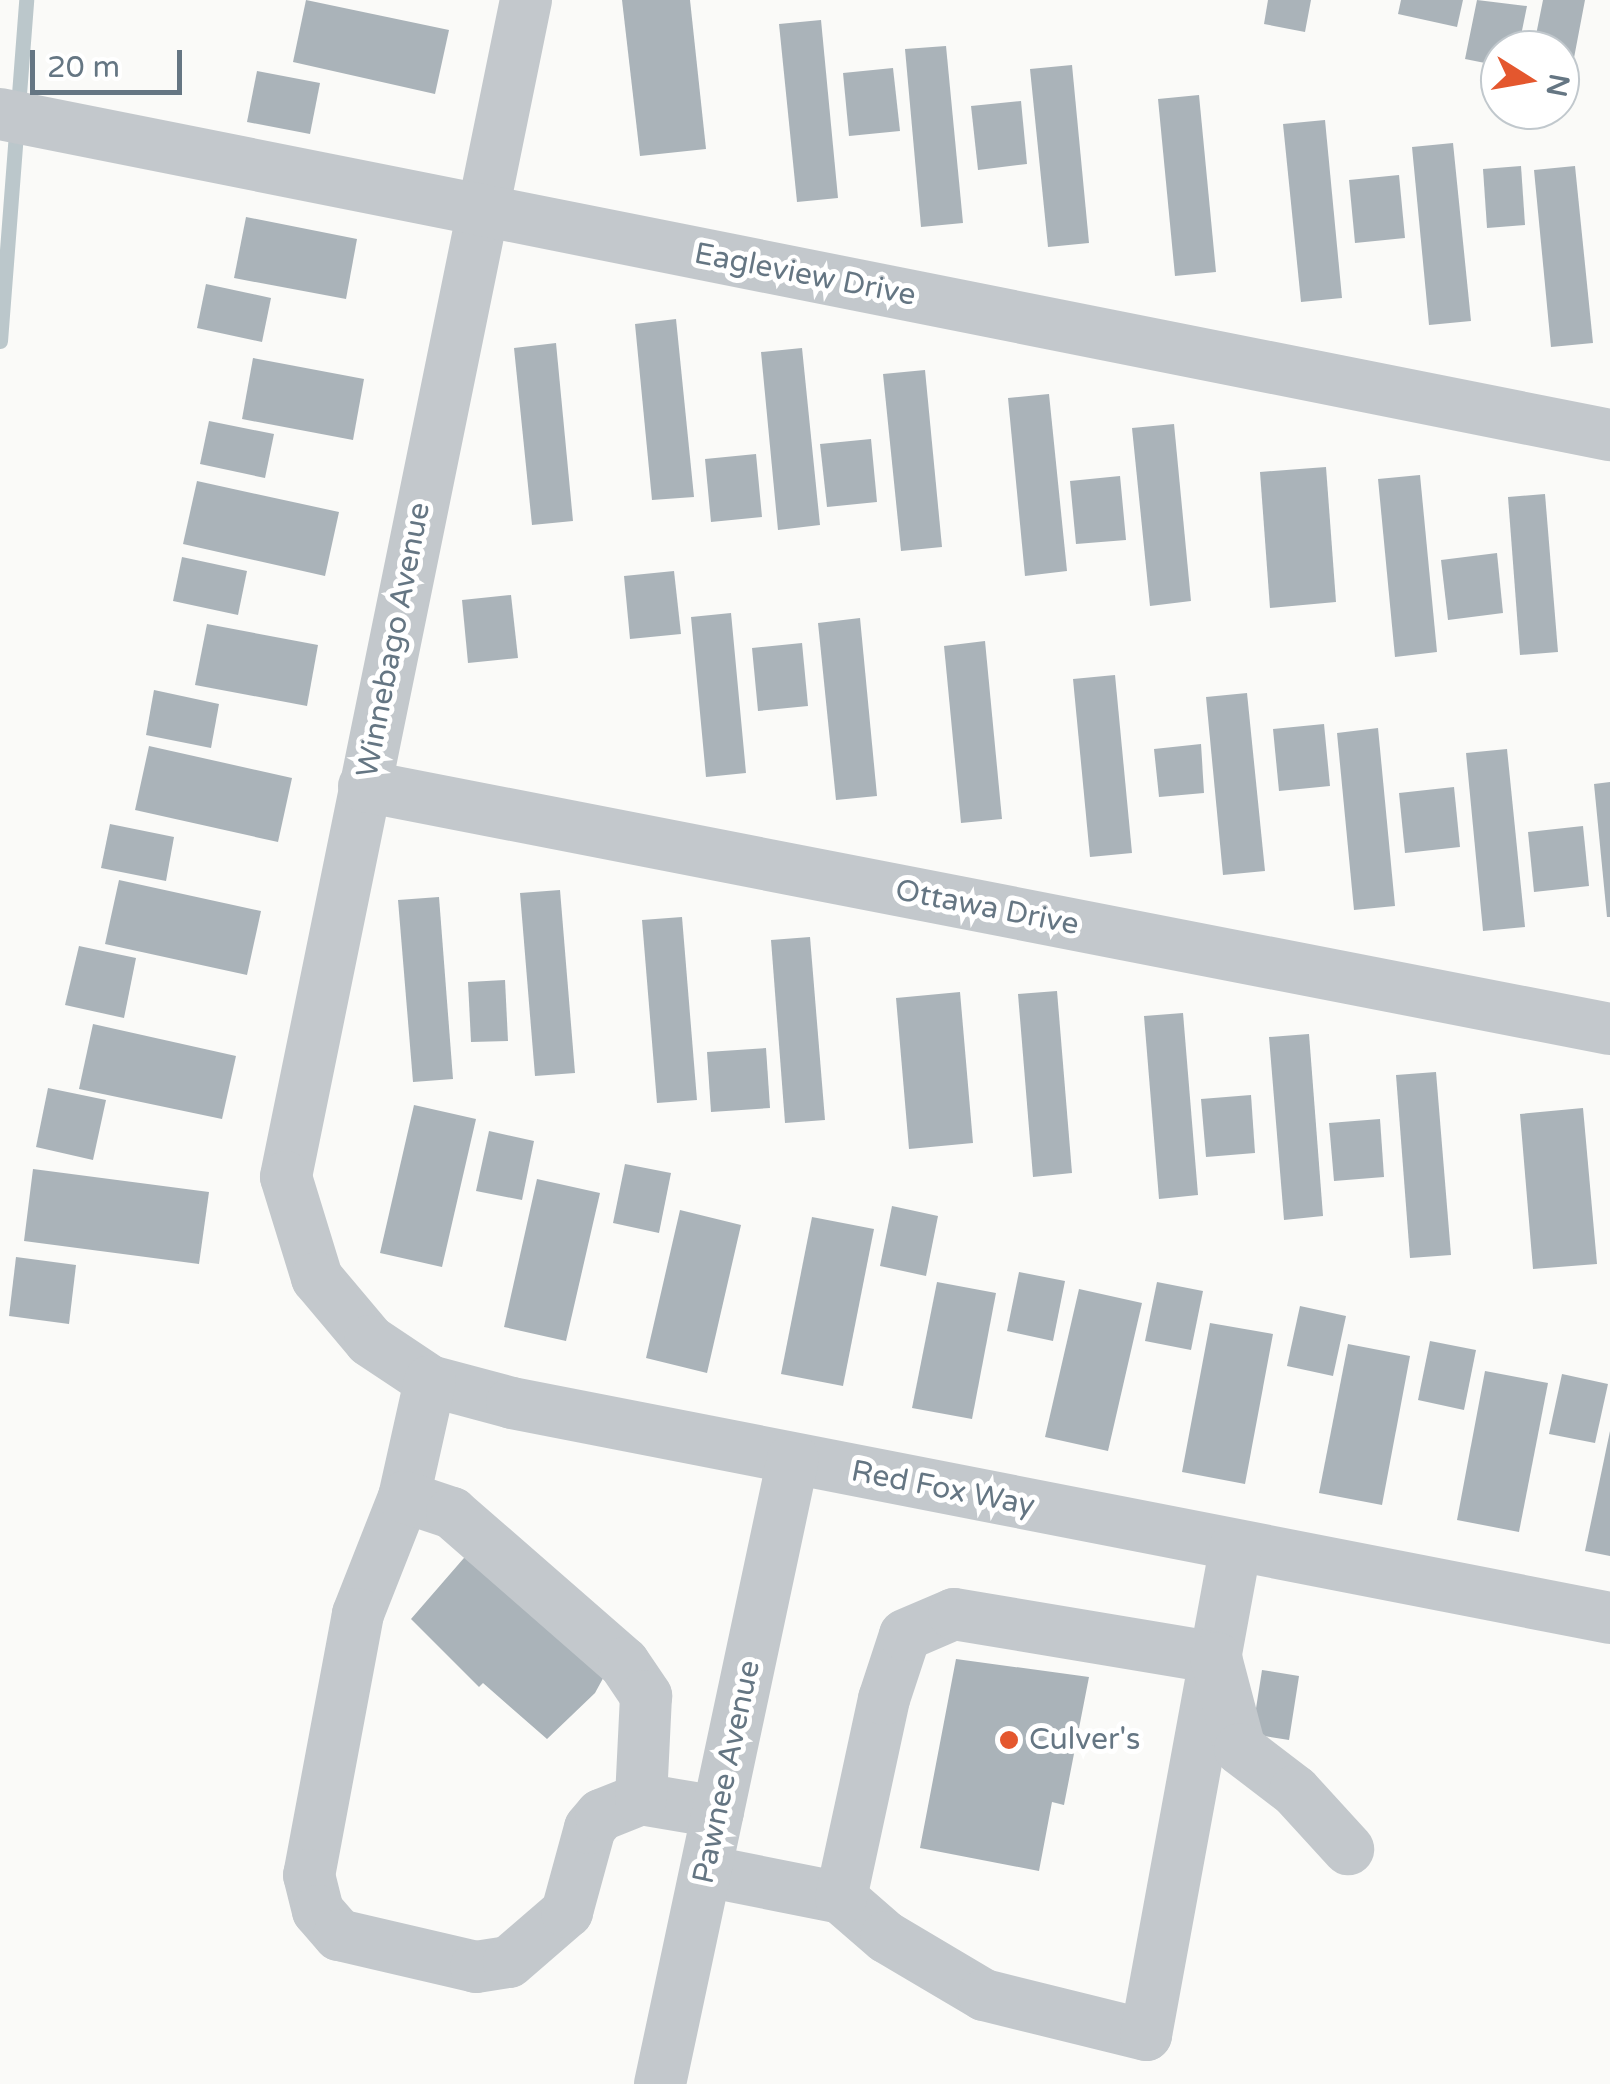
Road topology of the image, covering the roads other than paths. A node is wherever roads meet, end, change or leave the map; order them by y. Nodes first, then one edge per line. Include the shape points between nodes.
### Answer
1 (526, 0) edge
2 (0, 114) edge
3 (481, 211) junction
4 (1610, 435) edge
5 (364, 786) junction
6 (1610, 1029) edge
7 (317, 1278) joint
8 (430, 1381) junction
9 (793, 1460) junction
10 (404, 1497) junction
11 (1236, 1546) junction
12 (1610, 1618) edge
13 (1216, 1658) junction
14 (641, 1799) junction
15 (718, 1812) junction
16 (1348, 1850) dead end
17 (706, 1871) junction
18 (841, 1898) junction
19 (660, 2084) edge

1 - 3 street, Winnebago Avenue
2 - 3 street, Eagleview Drive
3 - 4 street, Eagleview Drive
3 - 5 street, Winnebago Avenue
5 - 6 street, Ottawa Drive
5 - 7 street, Winnebago Avenue via 286,1176
7 - 8 street, Red Fox Way via 370,1341
8 - 9 street, Red Fox Way
8 - 10 street
9 - 11 street, Red Fox Way
9 - 15 street, Pawnee Avenue
10 - 14 street via 452,1513 624,1663 646,1696
10 - 14 street via 358,1614 309,1875 318,1911 339,1935 476,1966 508,1962 567,1912 590,1828 615,1806
11 - 12 street, Red Fox Way
11 - 13 street
13 - 16 street via 1240,1749 1295,1791
13 - 18 street via 954,1614 906,1635 884,1698
13 - 18 street via 1146,2035 984,1995 886,1937
14 - 15 street
15 - 17 street, Pawnee Avenue
17 - 18 street
17 - 19 street, Pawnee Avenue

